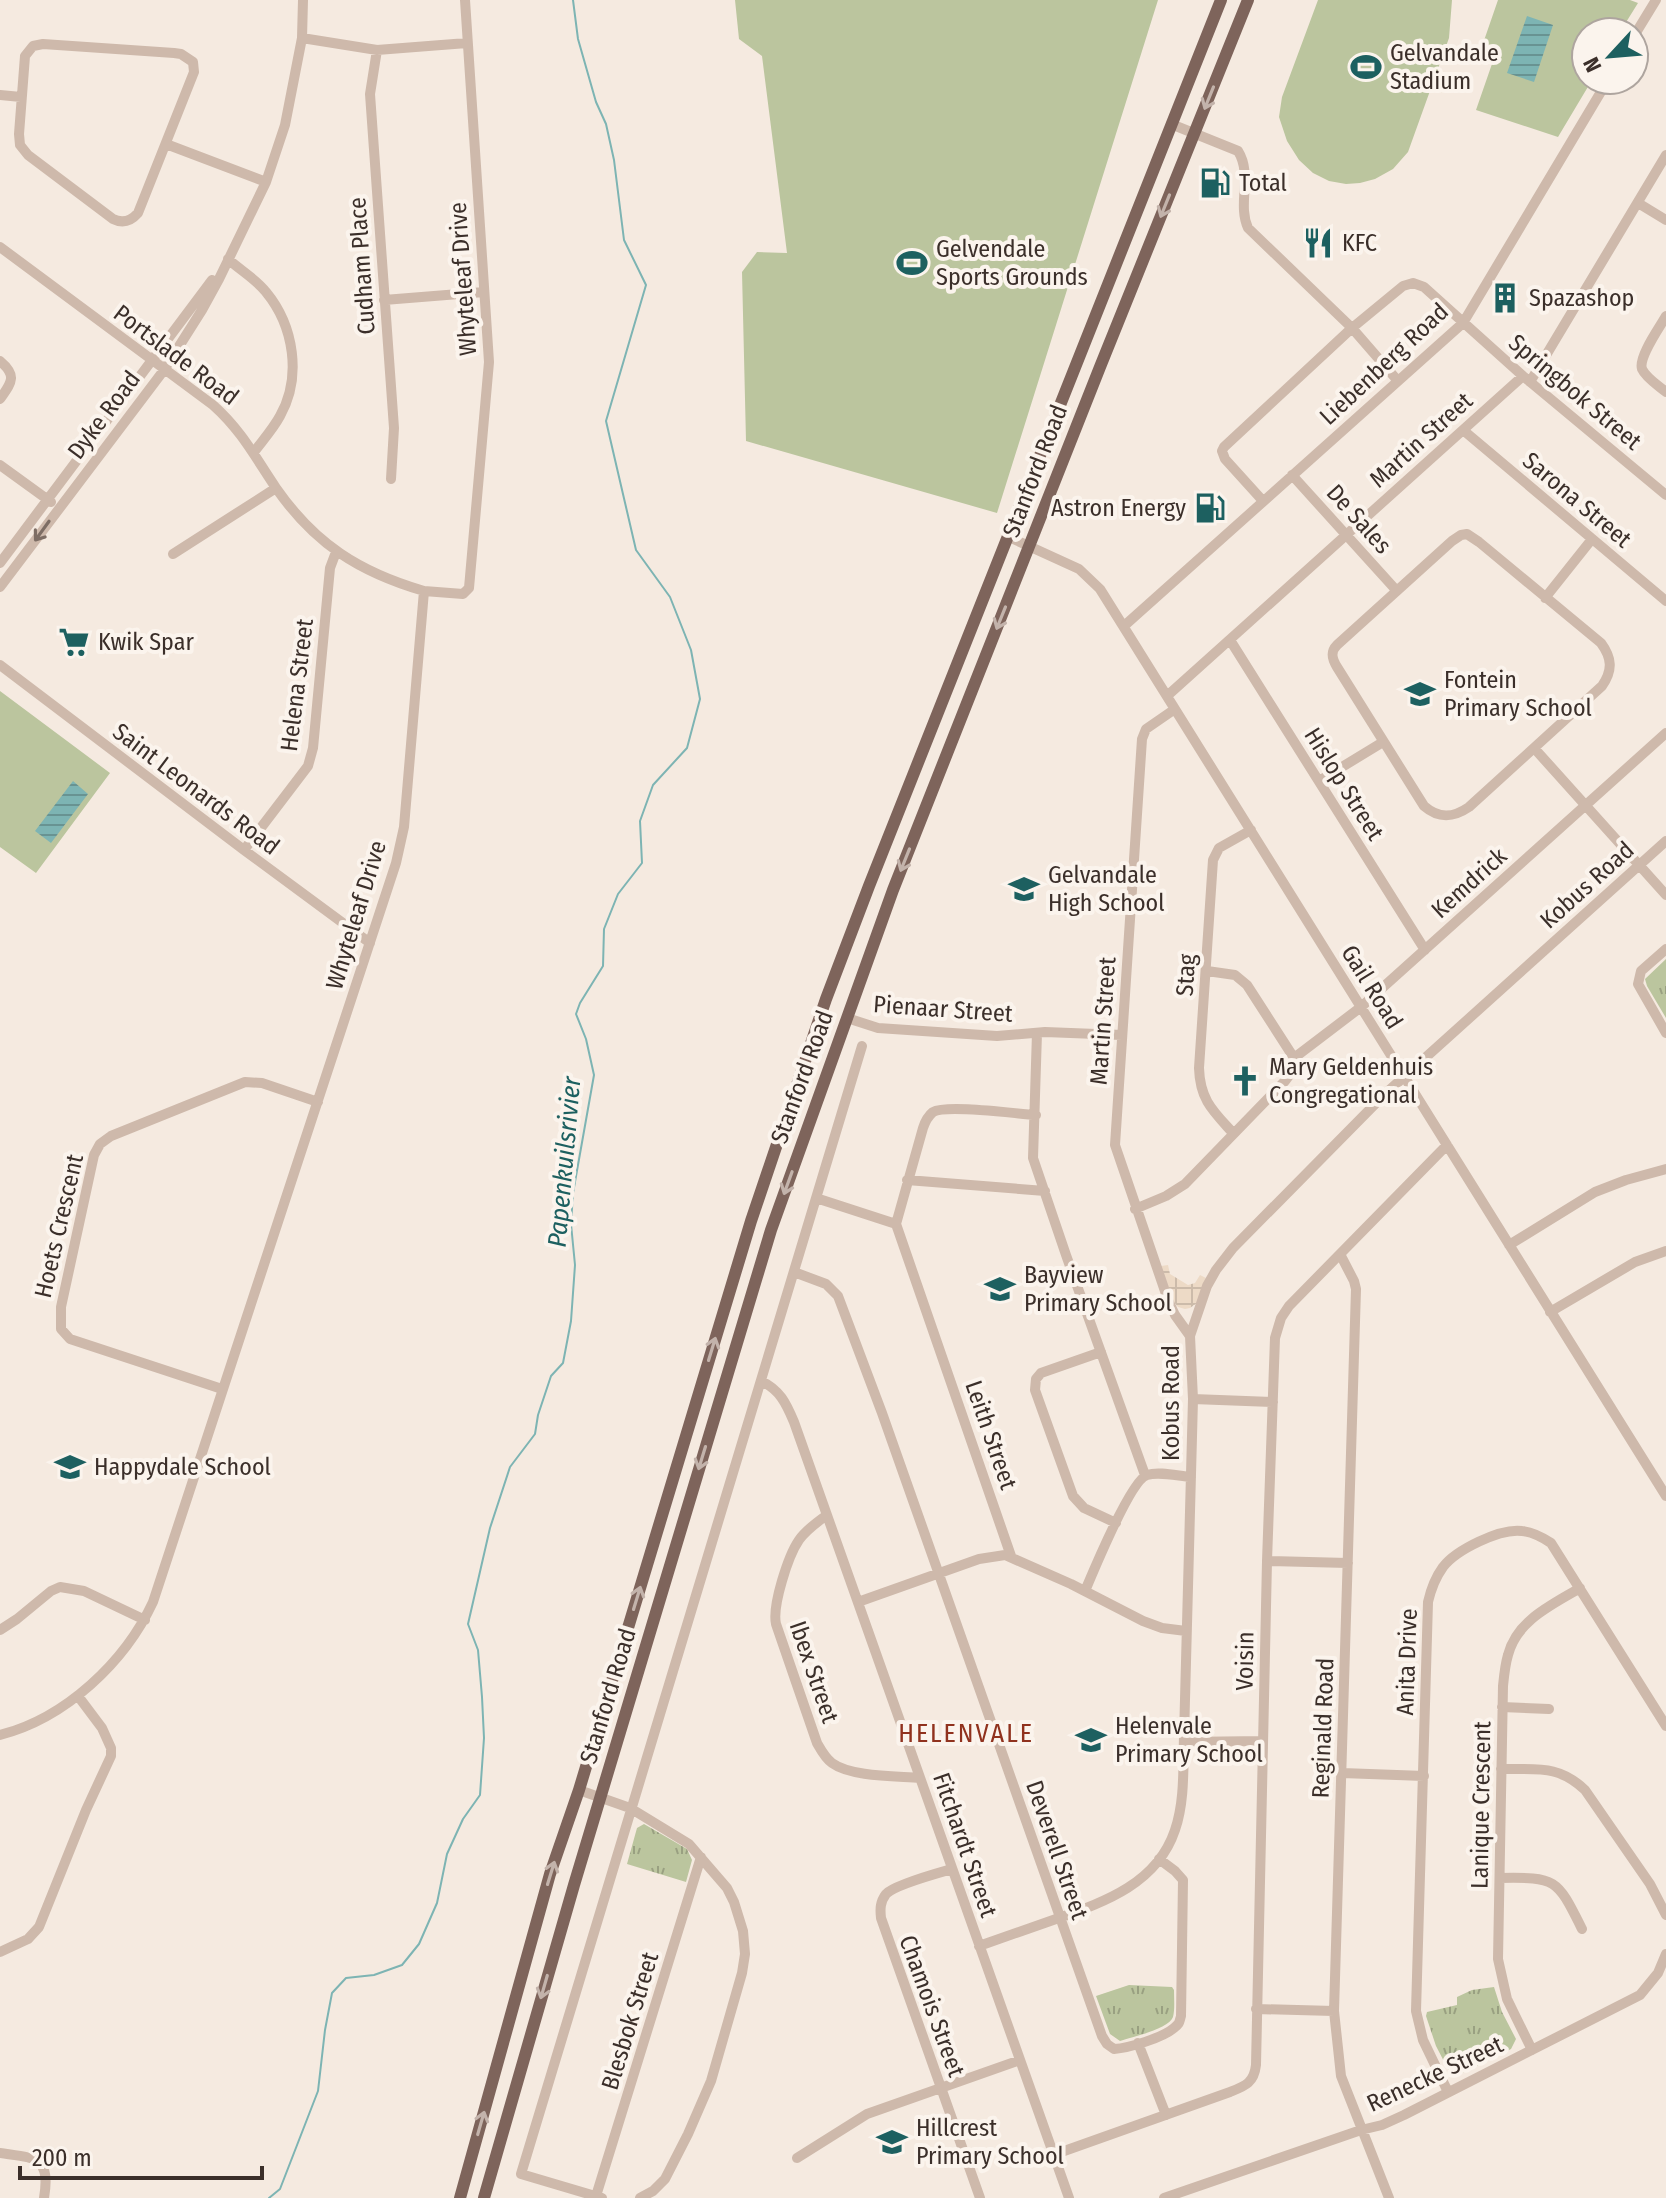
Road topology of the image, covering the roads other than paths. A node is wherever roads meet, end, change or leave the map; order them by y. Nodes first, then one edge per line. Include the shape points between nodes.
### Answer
1 (303, 0) edge
2 (465, 0) edge
3 (1221, 0) edge
4 (1248, 0) edge
5 (302, 38) junction
6 (467, 43) junction
7 (377, 50) junction
8 (0, 95) edge
9 (1598, 96) edge
10 (21, 97) junction
11 (1171, 124) junction
12 (1194, 133) junction
13 (166, 144) junction
14 (1666, 155) edge
15 (266, 182) junction
16 (1638, 203) junction
17 (1666, 220) edge
18 (0, 247) edge
19 (228, 259) junction
20 (484, 292) junction
21 (384, 300) junction
22 (1666, 316) edge
23 (1463, 323) junction
24 (1352, 328) junction
25 (151, 360) junction
26 (0, 361) edge
27 (164, 370) junction
28 (1526, 379) junction
29 (1398, 381) junction
30 (1666, 392) edge
31 (0, 399) edge
32 (1463, 430) junction
33 (254, 452) junction
34 (0, 465) edge
35 (1292, 475) junction
36 (391, 479) dead end
37 (276, 488) junction
38 (1666, 494) edge
39 (47, 499) junction
40 (1263, 501) junction
41 (58, 508) junction
42 (1346, 534) junction
43 (1009, 537) junction
44 (1592, 539) junction
45 (1030, 546) junction
46 (336, 552) junction
47 (173, 554) dead end
48 (0, 563) edge
49 (0, 587) edge
50 (1396, 590) junction
51 (424, 591) junction
52 (1545, 598) junction
53 (1666, 601) edge
54 (1124, 626) junction
55 (1230, 640) junction
56 (0, 665) edge
57 (1167, 696) junction
58 (1175, 709) junction
59 (1666, 733) edge
60 (1383, 742) junction
61 (1534, 748) junction
62 (1319, 781) junction
63 (1586, 805) junction
64 (1251, 830) junction
65 (1666, 841) edge
66 (244, 850) junction
67 (1639, 865) junction
68 (1666, 895) edge
69 (370, 943) junction
70 (1666, 949) edge
71 (1425, 950) junction
72 (1207, 971) junction
73 (1361, 1007) junction
74 (847, 1018) junction
75 (1037, 1033) junction
76 (1666, 1033) edge
77 (1122, 1035) junction
78 (862, 1046) dead end
79 (1294, 1058) junction
80 (1404, 1076) junction
81 (318, 1102) junction
82 (1036, 1115) junction
83 (1233, 1133) junction
84 (1447, 1145) junction
85 (1666, 1169) edge
86 (907, 1180) junction
87 (1045, 1191) junction
88 (816, 1198) junction
89 (1135, 1209) junction
90 (896, 1224) junction
91 (1509, 1245) junction
92 (1666, 1251) edge
93 (1340, 1254) junction
94 (794, 1272) junction
95 (1550, 1312) junction
96 (1190, 1336) junction
97 (1101, 1352) junction
98 (761, 1381) junction
99 (222, 1389) junction
100 (1193, 1399) junction
101 (1273, 1402) junction
102 (1145, 1475) junction
103 (1191, 1477) junction
104 (1666, 1496) edge
105 (827, 1515) junction
106 (1116, 1523) junction
107 (1011, 1556) junction
108 (1267, 1561) junction
109 (1348, 1563) junction
110 (938, 1573) junction
111 (1580, 1588) junction
112 (1085, 1591) junction
113 (858, 1602) junction
114 (145, 1620) junction
115 (0, 1630) edge
116 (1186, 1631) junction
117 (78, 1696) junction
118 (1502, 1707) junction
119 (1549, 1709) dead end
120 (1666, 1726) edge
121 (0, 1735) edge
122 (1263, 1741) junction
123 (1184, 1742) junction
124 (1501, 1769) junction
125 (1342, 1773) junction
126 (1424, 1776) junction
127 (920, 1778) junction
128 (578, 1793) junction
129 (599, 1802) junction
130 (629, 1811) junction
131 (701, 1857) junction
132 (1159, 1859) junction
133 (952, 1869) junction
134 (1500, 1878) junction
135 (1666, 1915) edge
136 (1060, 1918) junction
137 (1582, 1929) dead end
138 (979, 1946) junction
139 (0, 1952) edge
140 (1666, 1954) edge
141 (1663, 1971) edge
142 (1256, 2009) junction
143 (1334, 2011) junction
144 (1138, 2043) junction
145 (1532, 2050) junction
146 (1020, 2060) junction
147 (940, 2088) junction
148 (1448, 2092) junction
149 (1166, 2115) junction
150 (1361, 2130) junction
151 (0, 2153) edge
152 (1053, 2155) junction
153 (797, 2158) dead end
154 (599, 2197) edge
155 (44, 2198) edge
156 (460, 2198) edge
157 (484, 2198) edge
158 (640, 2198) edge
159 (980, 2198) edge
160 (1069, 2198) edge
161 (1164, 2198) edge
162 (1389, 2198) edge

1 - 5 street, Dyke Road
2 - 6 street, Whyteleaf Drive
3 - 11 main road, Stanford Road
4 -> 12 main road, Stanford Road
5 - 7 street
5 - 15 street, Dyke Road via 285,125
6 - 7 street
6 - 20 street, Whyteleaf Drive
7 - 21 street, Cudham Place via 370,94
8 - 10 street
9 - 23 street, Liebenberg Road
10 - 13 street via 23,150 116,221 129,221 138,213
10 - 13 street via 25,56 37,45 181,54 193,62 194,72
11 - 12 street
11 - 43 main road, Stanford Road
12 - 24 street via 1238,151 1248,228
12 -> 45 main road, Stanford Road
13 - 15 street
14 - 16 street, Martin Street
15 - 19 street, Dyke Road
16 - 17 street
16 - 28 street, Martin Street
18 - 25 street, Portslade Road
19 - 25 street, Dyke Road
19 - 27 street, Dyke Road
19 - 33 street via 272,300 292,354 293,375 283,410
20 - 21 street
20 - 51 street, Whyteleaf Drive via 489,377 469,588 463,594
21 - 36 street, Cudham Place via 394,428
22 - 30 street via 1641,361 1645,373
23 - 24 street, Springbok Street via 1413,283 1398,289
23 - 28 street, Springbok Street
23 - 29 street, Liebenberg Road
24 - 29 street
24 - 40 street via 1224,447 1225,459
25 - 27 street, Portslade Road
25 - 39 street, Dyke Road
26 - 31 street via 12,379
27 - 33 street, Portslade Road via 213,405
27 - 41 street, Dyke Road
28 - 32 street, Martin Street
28 - 38 street, Springbok Street
29 - 35 street, Liebenberg Road
32 - 42 street, Martin Street
32 - 44 street, Sarona Street
33 - 37 street, Portslade Road
34 - 39 street
35 - 40 street, Liebenberg Road
35 - 42 street, De Sales
37 - 46 street, Portslade Road
37 - 47 street
39 - 41 street
39 - 48 street, Dyke Road
40 - 54 street, Liebenberg Road
41 -> 49 street, Dyke Road
42 - 50 street, De Sales
42 - 55 street, Martin Street
43 - 45 street, Gail Road
128 -> 43 main road, Stanford Road via 751,1221 821,1013
44 - 52 street
44 - 53 street, Sarona Street
45 - 54 street, Gail Road via 1085,574
45 -> 74 main road, Stanford Road
46 - 51 street, Portslade Road via 377,575
46 - 66 street, Helena Street via 308,766
50 - 52 street via 1467,534
50 - 60 street via 1332,650
51 - 69 street, Whyteleaf Drive via 404,827
52 - 61 street via 1601,643 1611,667 1602,686
54 - 57 street, Gail Road
55 - 57 street, Martin Street
55 - 62 street, Hislop Street
56 - 66 street, Saint Leonards Road
57 - 58 street, Gail Road
58 - 64 street, Gail Road
58 - 77 street, Martin Street via 1146,729 1142,739
59 - 63 street, Kemdrick
60 - 61 street via 1424,806 1448,816 1469,807
60 - 62 street
61 - 63 street
62 - 71 street, Hislop Street
63 - 67 street
63 - 71 street, Kemdrick
64 - 72 street, Stag via 1214,855
64 - 73 street, Gail Road
65 - 67 street, Kobus Road
66 - 69 street, Saint Leonards Road
67 - 68 street
67 - 80 street, Kobus Road
69 - 81 street, Whyteleaf Drive
70 - 76 street via 1641,971 1638,984
71 - 73 street, Kemdrick
72 - 79 street via 1235,975 1247,985
72 - 83 street, Stag via 1199,1080 1210,1107
73 - 79 street, Kemdrick
73 - 80 street, Gail Road
74 - 75 street, Pienaar Street via 878,1028 997,1036
74 -> 129 main road, Stanford Road via 771,1230
75 - 77 street, Pienaar Street
75 - 82 street, Pienaar Street
77 - 89 street, Martin Street via 1115,1145
78 - 88 street, Stanford Road
79 - 83 street via 1285,1081
80 - 84 street, Gail Road
80 - 96 street, Kobus Road via 1224,1259 1207,1286
81 - 99 street, Whyteleaf Drive
81 - 99 street, Hoets Crescent via 257,1082 237,1084 111,1136 94,1155 61,1307 61,1329 70,1339
82 - 86 street via 935,1111 926,1119
82 - 87 street, Pienaar Street via 1033,1158
83 - 89 street via 1178,1189
84 - 91 street, Gail Road
84 - 93 street, Voisin
85 - 91 street via 1595,1192
86 - 87 street
86 - 90 street
87 - 97 street, Pienaar Street
88 - 90 street
88 - 94 street, Stanford Road
89 - 96 street, Martin Street via 1172,1308
90 - 107 street, Leith Street
91 - 95 street, Gail Road
92 - 95 street via 1635,1262
93 - 101 street, Voisin via 1281,1318 1275,1338
93 - 109 street, Reginald Road via 1356,1289
94 - 98 street, Stanford Road
94 - 110 street, Deverell Street via 826,1284 838,1296
95 - 104 street, Gail Road
96 - 100 street, Kobus Road
97 - 102 street, Pienaar Street
97 - 106 street via 1041,1373 1035,1390 1075,1501
98 - 105 street, Fitchardt Street via 784,1399
98 - 130 street, Stanford Road
99 - 114 street, Whyteleaf Drive
100 - 101 street
100 - 103 street, Kobus Road
101 - 108 street, Voisin
102 - 103 street
102 - 106 street
103 - 116 street, Kobus Road
105 - 113 street, Fitchardt Street
105 - 127 street, Ibex Street via 794,1549 775,1612 817,1743 840,1768
106 - 112 street
107 - 110 street via 979,1559
107 - 112 street
108 - 109 street
108 - 122 street, Voisin
109 - 125 street, Reginald Road
110 - 113 street
110 - 136 street, Deverell Street
111 - 118 street, Lanique Crescent via 1529,1621 1514,1639
111 - 120 street, Anita Drive
111 - 126 street, Anita Drive via 1551,1543 1519,1530 1463,1549 1445,1564 1428,1602
112 - 116 street via 1152,1625
113 - 127 street, Fitchardt Street
114 - 115 street via 84,1591 60,1587
114 - 117 street, Whyteleaf Drive
116 - 123 street, Kobus Road
117 - 121 street, Whyteleaf Drive
117 - 139 street via 106,1737 109,1762 39,1927 28,1939
118 - 119 street
118 - 124 street, Lanique Crescent
122 - 123 street
122 - 142 street, Voisin
123 - 132 street, Kobus Road via 1180,1810
124 - 134 street, Lanique Crescent
124 - 135 street via 1548,1770 1574,1779 1650,1884
125 - 126 street
125 - 143 street, Reginald Road
126 - 148 street, Anita Drive via 1416,2011 1423,2040
127 - 133 street, Fitchardt Street
128 - 129 street
156 -> 128 main road, Stanford Road via 550,1874
129 - 130 street
129 -> 157 main road, Stanford Road
130 - 131 street via 680,1837
130 - 154 street, Stanford Road via 521,2174
131 - 154 street, Blesbok Street
131 - 158 street via 734,1902 743,1931 742,1973 711,2081 688,2134 665,2179
132 - 136 street, Kobus Road via 1122,1893
132 - 144 street via 1183,1880 1181,2016 1170,2031
133 - 138 street, Fitchardt Street
133 - 147 street, Chamois Street via 892,1889 880,1906
134 - 137 street via 1552,1883
134 - 145 street, Lanique Crescent via 1500,1977
136 - 138 street, Kobus Road
136 - 144 street, Deverell Street via 1104,2041 1114,2049
138 - 146 street, Fitchardt Street
140 - 141 street, Renecke Street
141 - 145 street, Renecke Street via 1640,1995
142 - 143 street
142 - 149 street, Voisin via 1256,2065 1249,2083
143 - 150 street, Reginald Road via 1341,2076
144 - 149 street
145 - 148 street, Renecke Street
146 - 147 street
146 - 152 street, Fitchardt Street
147 - 153 street via 867,2114
147 - 159 street, Chamois Street
148 - 150 street, Renecke Street
149 - 152 street, Voisin
150 - 161 street, Renecke Street
150 - 162 street, Reginald Road
151 - 155 street via 36,2160 46,2172
152 - 160 street, Fitchardt Street

